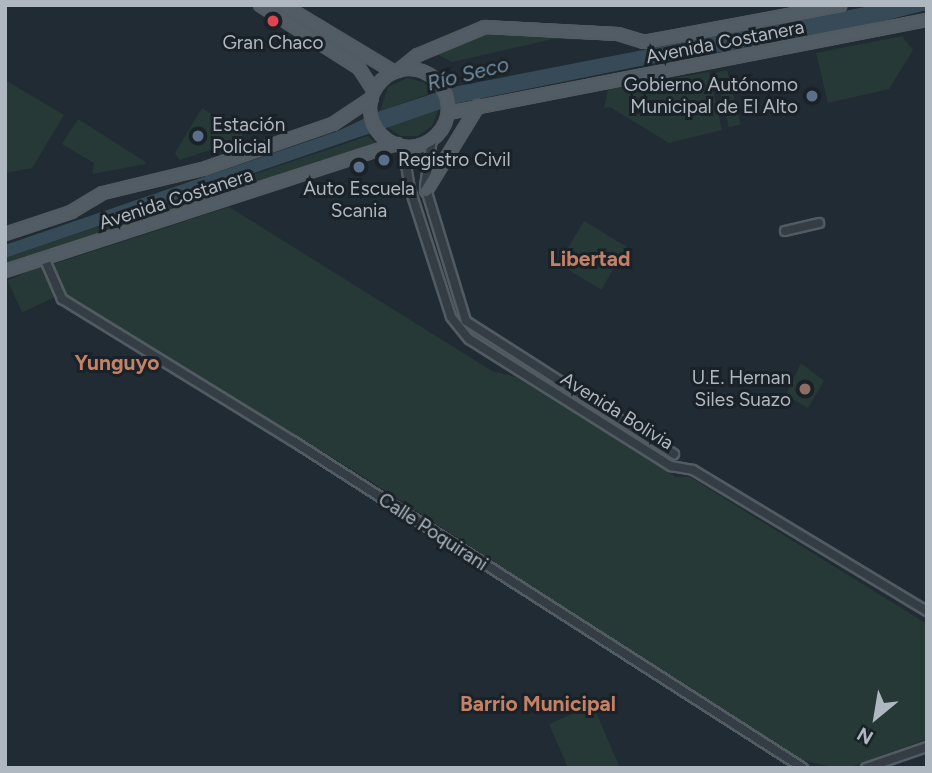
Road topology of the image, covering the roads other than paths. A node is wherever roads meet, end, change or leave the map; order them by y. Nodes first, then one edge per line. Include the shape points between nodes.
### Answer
1 (260, 5) edge
2 (283, 5) edge
3 (841, 5) edge
4 (927, 20) edge
5 (396, 72) junction
6 (372, 98) junction
7 (478, 106) junction
8 (448, 110) junction
9 (432, 139) junction
10 (397, 144) junction
11 (426, 191) junction
12 (819, 223) dead end
13 (785, 230) dead end
14 (5, 234) edge
15 (45, 260) junction
16 (5, 271) edge
17 (674, 454) dead end
18 (927, 611) edge
19 (927, 747) edge
20 (803, 768) edge
21 (866, 768) edge

1 - 6 main road via 359,68
2 - 5 main road
3 - 5 main road, Avenida Costanera via 644,42 618,34 485,27 418,55
4 - 7 main road, Avenida Costanera
5 - 6 main road
5 - 8 main road via 417,70 439,83
6 - 10 main road via 374,123
6 - 14 main road, Avenida Costanera via 332,124 203,169 103,193 71,212
7 - 8 main road, Avenida Costanera
7 - 11 main road
8 - 9 main road
9 - 10 main road
9 - 11 street, Avenida Bolivia
10 - 15 main road, Avenida Costanera
10 - 18 street, Avenida Bolivia via 458,329 671,466 693,470
11 - 17 street, Avenida Bolivia via 466,321
12 - 13 street
15 - 16 main road, Avenida Costanera
15 - 20 street, Calle Poquirani via 62,299 293,441
19 - 21 street

